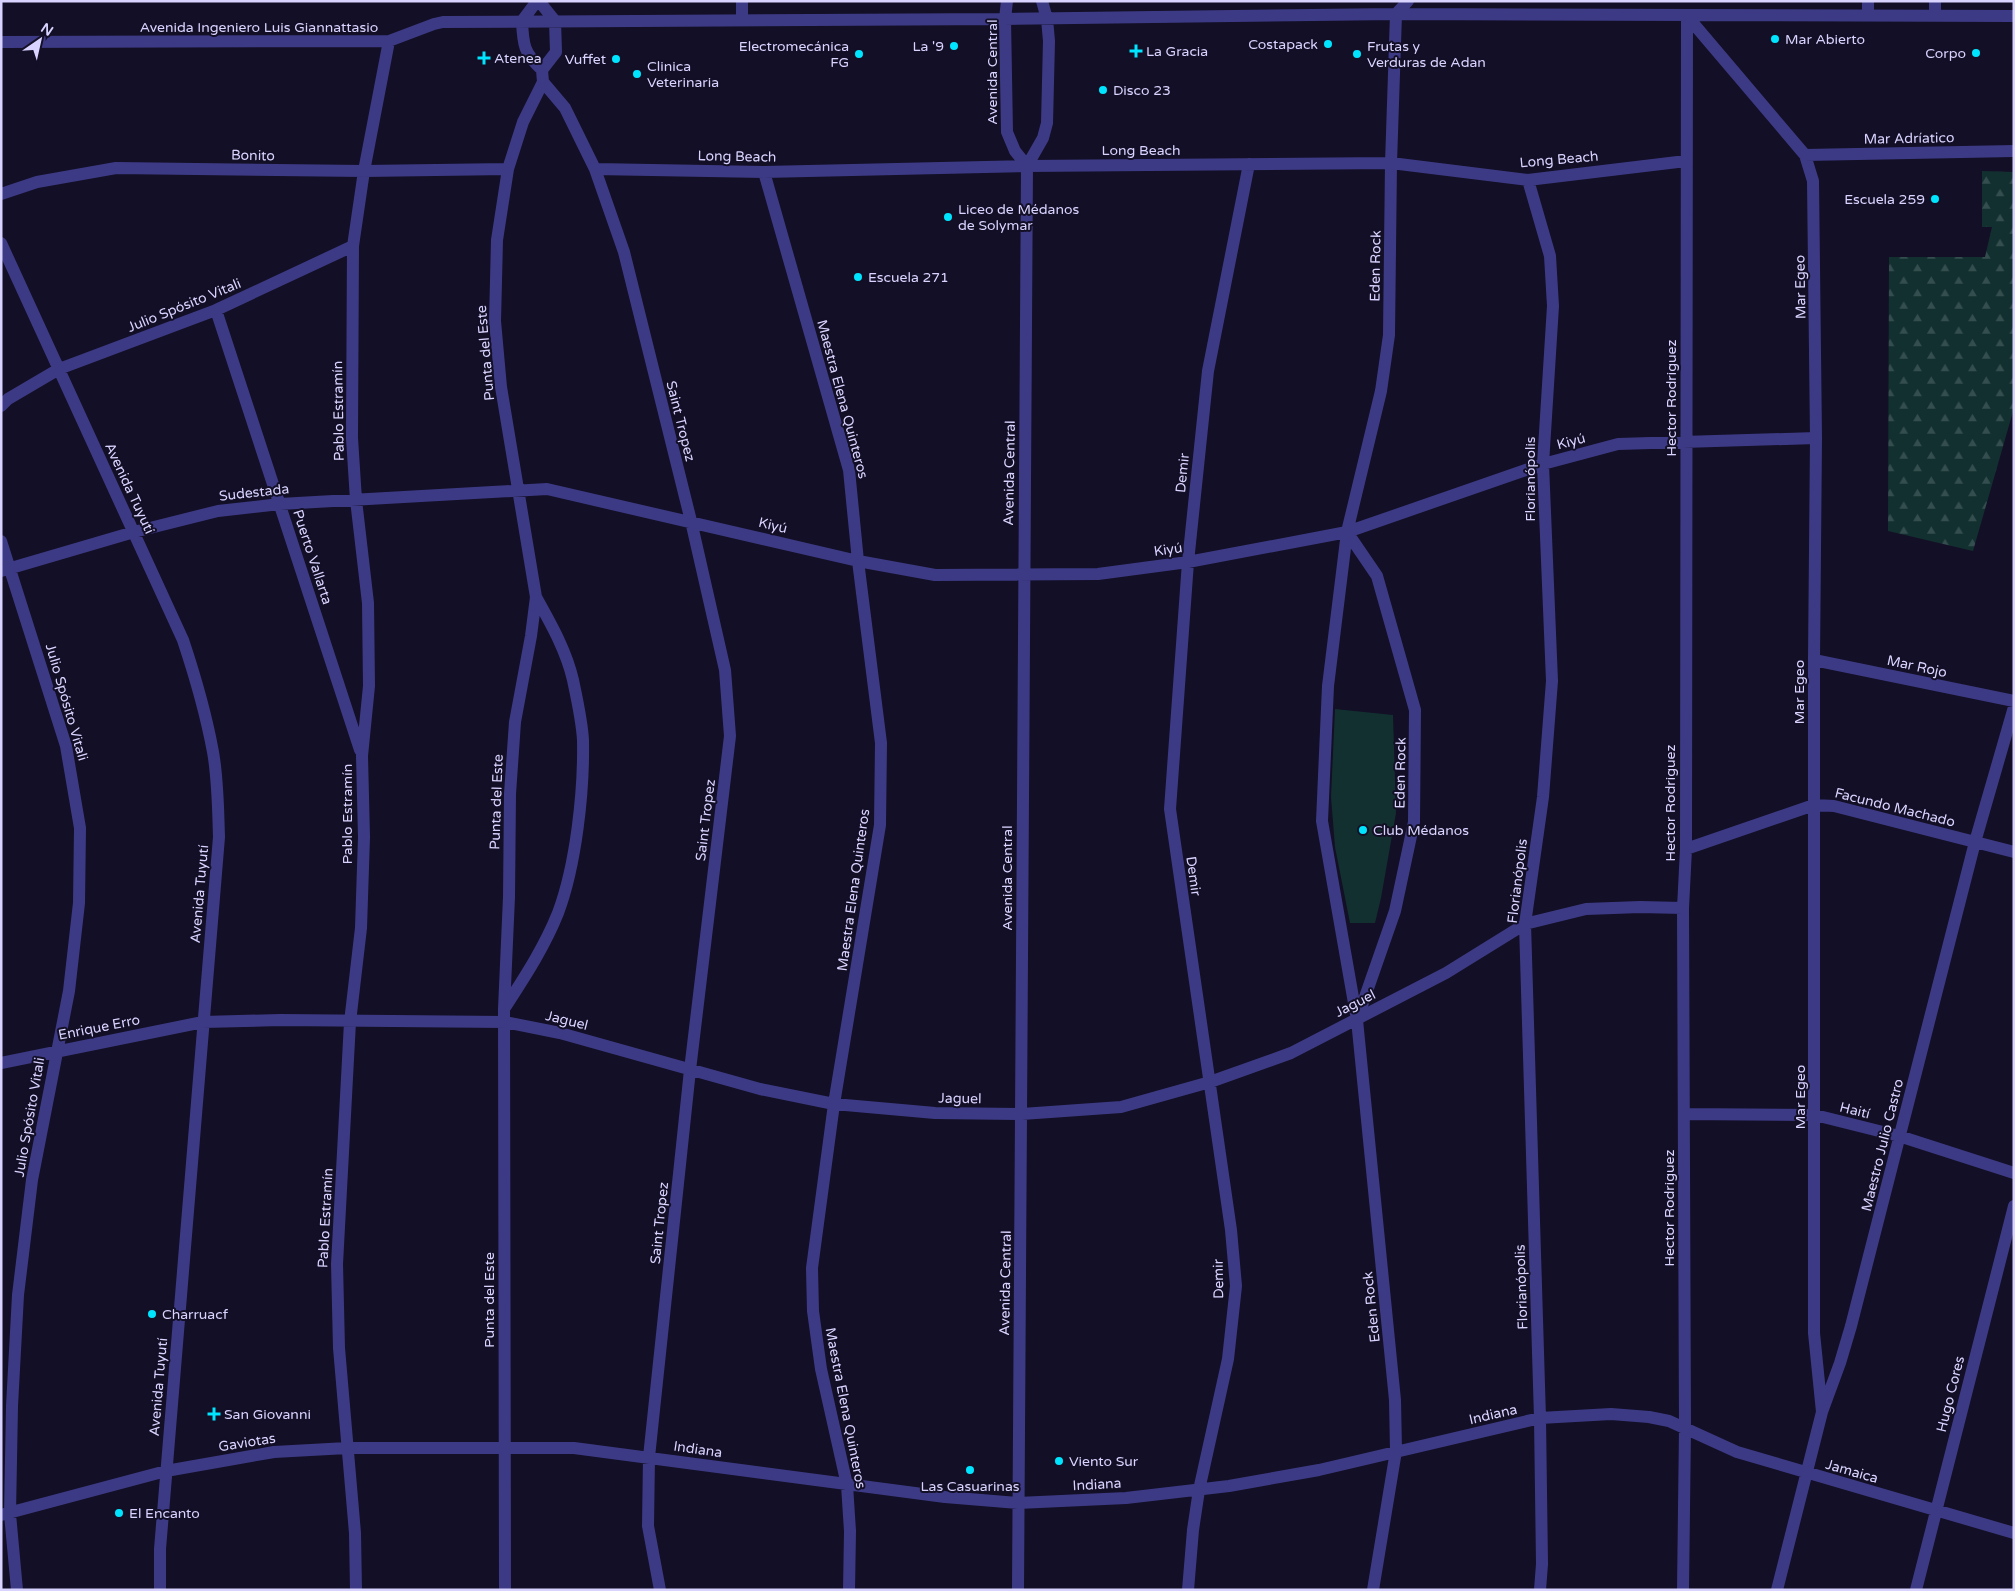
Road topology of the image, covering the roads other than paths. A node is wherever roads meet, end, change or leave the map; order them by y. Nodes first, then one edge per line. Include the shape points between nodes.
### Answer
1 (538, 1) edge
2 (742, 1) edge
3 (1007, 1) edge
4 (1042, 1) edge
5 (1408, 1) edge
6 (1868, 1) edge
7 (1935, 1) edge
8 (1396, 14) junction
9 (1688, 16) junction
10 (1868, 16) junction
11 (1935, 16) junction
12 (2014, 16) edge
13 (1005, 19) junction
14 (1047, 19) junction
15 (742, 20) junction
16 (522, 21) junction
17 (555, 21) junction
18 (388, 41) junction
19 (1, 42) edge
20 (542, 76) junction
21 (2014, 151) edge
22 (1805, 155) junction
23 (1686, 161) junction
24 (1249, 164) junction
25 (1391, 164) junction
26 (1027, 166) junction
27 (508, 169) junction
28 (595, 169) junction
29 (364, 171) junction
30 (764, 172) junction
31 (1528, 180) junction
32 (1, 194) edge
33 (1, 242) edge
34 (354, 246) junction
35 (216, 310) junction
36 (59, 369) junction
37 (1, 406) edge
38 (1816, 438) junction
39 (1686, 441) junction
40 (1543, 464) junction
41 (517, 490) junction
42 (356, 500) junction
43 (280, 504) junction
44 (690, 521) junction
45 (134, 532) junction
46 (1347, 532) junction
47 (1, 541) edge
48 (858, 561) junction
49 (1188, 562) junction
50 (5, 570) edge
51 (1023, 576) junction
52 (536, 597) junction
53 (1814, 660) junction
54 (2014, 701) edge
55 (2014, 707) edge
56 (362, 756) junction
57 (1814, 805) junction
58 (1975, 842) junction
59 (1686, 849) junction
60 (2014, 852) edge
61 (1683, 908) junction
62 (1525, 924) junction
63 (504, 1016) junction
64 (1357, 1020) junction
65 (203, 1022) junction
66 (350, 1022) junction
67 (56, 1051) junction
68 (1, 1063) edge
69 (690, 1070) junction
70 (1210, 1082) junction
71 (834, 1104) junction
72 (1022, 1114) junction
73 (1684, 1114) junction
74 (1815, 1115) junction
75 (1899, 1136) junction
76 (2014, 1173) edge
77 (2014, 1206) edge
78 (1822, 1412) junction
79 (1540, 1418) junction
80 (1685, 1428) junction
81 (504, 1447) junction
82 (347, 1448) junction
83 (1396, 1451) junction
84 (649, 1457) junction
85 (166, 1471) junction
86 (1806, 1473) junction
87 (847, 1485) junction
88 (1200, 1490) junction
89 (1018, 1503) junction
90 (1936, 1510) junction
91 (6, 1515) edge
92 (2014, 1534) edge
93 (17, 1590) edge
94 (160, 1590) edge
95 (356, 1590) edge
96 (505, 1590) edge
97 (660, 1590) edge
98 (849, 1590) edge
99 (1018, 1590) edge
100 (1188, 1590) edge
101 (1373, 1590) edge
102 (1540, 1590) edge
103 (1683, 1590) edge
104 (1777, 1590) edge
105 (1916, 1590) edge

1 - 16 street
1 - 17 street
2 - 15 street
3 - 13 street, Avenida Central
4 - 14 street, Avenida Central
5 - 8 street
6 - 10 street
7 - 11 street
8 - 9 street, Avenida Ingeniero Luis Giannattasio
8 - 14 street, Avenida Ingeniero Luis Giannattasio
8 - 25 street, Eden Rock
9 - 10 street, Avenida Ingeniero Luis Giannattasio
9 - 22 street, Mar Egeo
9 - 23 street, Hector Rodriguez
10 - 11 street, Avenida Ingeniero Luis Giannattasio
11 - 12 street, Avenida Ingeniero Luis Giannattasio
13 - 14 street, Avenida Ingeniero Luis Giannattasio
13 - 15 street, Avenida Ingeniero Luis Giannattasio
13 - 26 street, Avenida Central via 1007,132 1015,151
14 - 26 street, Avenida Central via 1046,123 1043,138
15 - 17 street, Avenida Ingeniero Luis Giannattasio
16 - 17 street, Avenida Ingeniero Luis Giannattasio
16 - 18 street, Avenida Ingeniero Luis Giannattasio via 443,22
16 - 20 street, Saint Tropez via 523,46
17 - 20 street, Punta del Este via 556,52
18 - 19 street, Avenida Ingeniero Luis Giannattasio
18 - 29 street, Pablo Estramín
20 - 27 street, Punta del Este
20 - 28 street, Saint Tropez via 565,108
21 - 22 street, Mar Adríatico
22 - 38 street, Mar Egeo via 1813,182
23 - 31 street, Long Beach
23 - 39 street, Hector Rodriguez
24 - 25 street, Long Beach
24 - 26 street, Long Beach
24 - 49 street, Demir via 1208,370
25 - 31 street, Long Beach
25 - 46 street, Eden Rock via 1389,335 1381,392
26 - 30 street, Long Beach
26 - 51 street, Avenida Central
27 - 29 street, Bonito
27 - 41 street, Punta del Este via 497,240 494,321
28 - 30 street, Long Beach
28 - 44 street, Saint Tropez via 624,252
29 - 32 street, Bonito via 116,168 37,182
29 - 34 street, Pablo Estramín
30 - 48 street, Maestra Elena Quinteros via 849,470
31 - 40 street, Florianópolis via 1550,256 1554,306
33 - 36 street, Avenida Tuyutí
34 - 35 street, Julio Spósito Vitali
34 - 42 street, Pablo Estramín via 352,438
35 - 36 street, Julio Spósito Vitali
35 - 43 street, Puerto Vallarta
36 - 37 street, Julio Spósito Vitali via 8,398
36 - 45 street, Avenida Tuyutí
38 - 39 street, Kiyú
38 - 53 street, Mar Egeo
39 - 40 street, Kiyú via 1618,444
39 - 59 street, Hector Rodriguez
40 - 46 street, Kiyú
40 - 62 street, Florianópolis via 1552,681 1543,797
41 - 42 street, Sudestada
41 - 44 street, Kiyú via 547,489
41 - 52 street, Punta del Este
42 - 43 street, Sudestada
42 - 56 street, Pablo Estramín via 368,603 368,686
43 - 45 street, Sudestada via 218,510
43 - 56 street, Puerto Vallarta
44 - 48 street, Kiyú
44 - 69 street, Saint Tropez via 725,670 730,736
45 - 50 street, Sudestada
45 - 65 street, Avenida Tuyutí via 183,640 213,753 219,837
46 - 49 street, Kiyú
46 - 64 street, Eden Rock via 1328,686 1322,821
46 - 64 street, Eden Rock via 1377,576 1415,710 1414,822 1395,910
47 - 50 street, Julio Spósito Vitali
48 - 51 street, Kiyú via 935,575
48 - 71 street, Maestra Elena Quinteros via 881,742 880,825
49 - 51 street, Kiyú via 1098,574
49 - 70 street, Demir via 1170,809
50 - 67 street, Julio Spósito Vitali via 41,662 66,746 80,828 79,903 69,991
51 - 72 street, Avenida Central
52 - 63 street, Punta del Este via 515,722
52 - 63 street, Punta del Este via 557,634 573,679 583,739 581,801 572,860 558,912 536,960
53 - 54 street, Mar Rojo
53 - 57 street, Mar Egeo
55 - 58 street, Maestro Julio Castro
56 - 66 street, Pablo Estramín via 361,928
57 - 58 street, Facundo Machado via 1834,806
57 - 59 street, Facundo Machado
57 - 74 street, Mar Egeo
58 - 60 street, Facundo Machado
58 - 75 street, Maestro Julio Castro
59 - 61 street, Hector Rodriguez
61 - 62 street, Jaguel via 1586,909
61 - 73 street, Hector Rodriguez
62 - 64 street, Jaguel via 1446,973
62 - 79 street, Florianópolis
63 - 66 street, Jaguel
63 - 69 street, Jaguel
63 - 81 street, Punta del Este
64 - 70 street, Jaguel via 1291,1053
64 - 83 street, Eden Rock via 1395,1400
65 - 66 street, Jaguel
65 - 67 street, Enrique Erro
65 - 85 street, Avenida Tuyutí
66 - 82 street, Pablo Estramín via 337,1264 339,1348
67 - 68 street, Enrique Erro
67 - 91 street, Julio Spósito Vitali via 32,1180 18,1295
69 - 71 street, Jaguel
69 - 84 street, Saint Tropez
70 - 72 street, Jaguel via 1120,1106
70 - 88 street, Demir via 1236,1286 1228,1359
71 - 72 street, Jaguel via 935,1113
71 - 87 street, Maestra Elena Quinteros via 812,1268 813,1311 821,1369
72 - 89 street, Avenida Central
73 - 74 street, Haití
73 - 80 street, Hector Rodriguez
74 - 75 street, Haití
74 - 78 street, Mar Egeo via 1814,1333
75 - 76 street, Haití
75 - 78 street, Maestro Julio Castro via 1851,1326
77 - 90 street, Hugo Cores
78 - 86 street, Maestro Julio Castro
79 - 80 street, Indiana via 1630,1415
79 - 83 street, Indiana
79 - 102 street, Florianópolis
80 - 86 street, Jamaica via 1737,1452
80 - 103 street, Hector Rodriguez
81 - 82 street, Gaviotas
81 - 84 street, Indiana via 574,1448
81 - 96 street, Punta del Este
82 - 85 street, Gaviotas via 274,1452
82 - 95 street, Pablo Estramín
83 - 88 street, Indiana via 1319,1470
83 - 101 street, Eden Rock
84 - 87 street, Indiana
84 - 97 street, Saint Tropez via 648,1526
85 - 91 street, Gaviotas
85 - 94 street, Avenida Tuyutí
86 - 90 street, Jamaica
86 - 104 street, Maestro Julio Castro
87 - 89 street, Indiana
87 - 98 street, Maestra Elena Quinteros
88 - 89 street, Indiana via 1126,1498
88 - 100 street, Demir
89 - 99 street, Avenida Central
90 - 92 street, Jamaica
90 - 105 street, Hugo Cores
91 - 93 street, Julio Spósito Vitali

